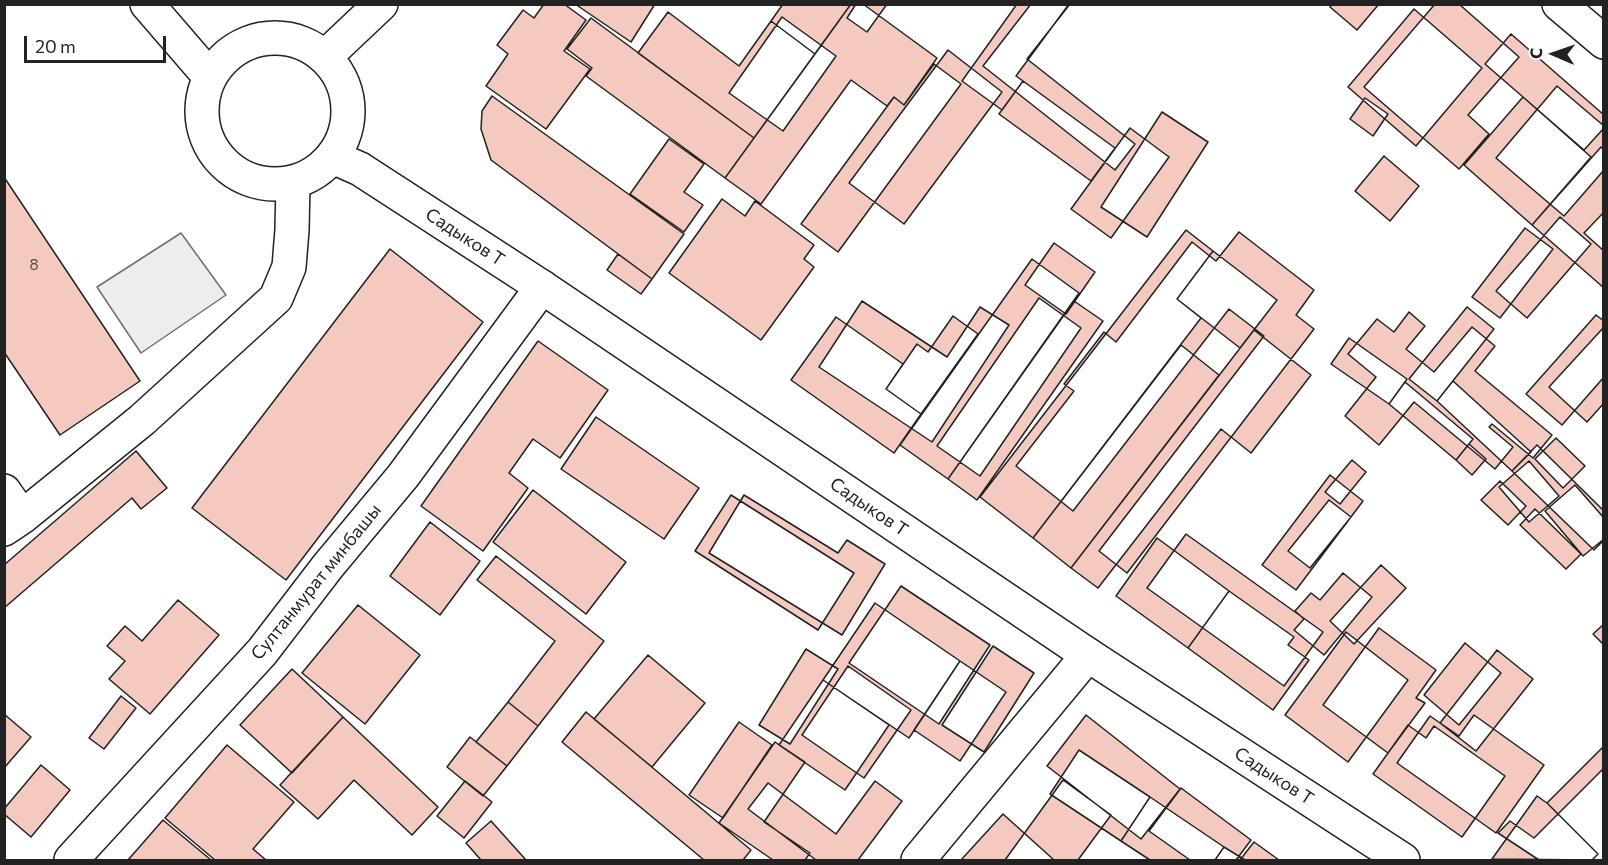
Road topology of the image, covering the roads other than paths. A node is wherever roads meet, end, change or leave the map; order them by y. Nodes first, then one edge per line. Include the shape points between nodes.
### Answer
1 (147, 4) edge
2 (381, 4) edge
3 (1558, 4) edge
4 (1604, 42) edge
5 (326, 56) junction
6 (210, 78) junction
7 (333, 157) junction
8 (293, 183) junction
9 (542, 287) junction
10 (10, 512) edge
11 (1088, 655) junction
12 (71, 861) edge
13 (918, 861) edge
14 (1403, 861) edge

1 - 6 main road
2 - 5 main road
3 - 4 main road
5 - 6 main road via 289,39 266,38 243,45 224,58
5 - 7 main road via 348,99 344,139
6 - 8 main road via 202,100 202,125 210,148 225,166 246,179 269,186
7 - 8 main road via 316,174
7 - 9 main road, Садыков Т via 360,169
8 - 10 main road via 289,267 276,298 142,420
9 - 11 main road, Садыков Т
9 - 12 main road, Султанмурат минбашы via 403,476 262,652
11 - 13 main road
11 - 14 main road, Садыков Т

